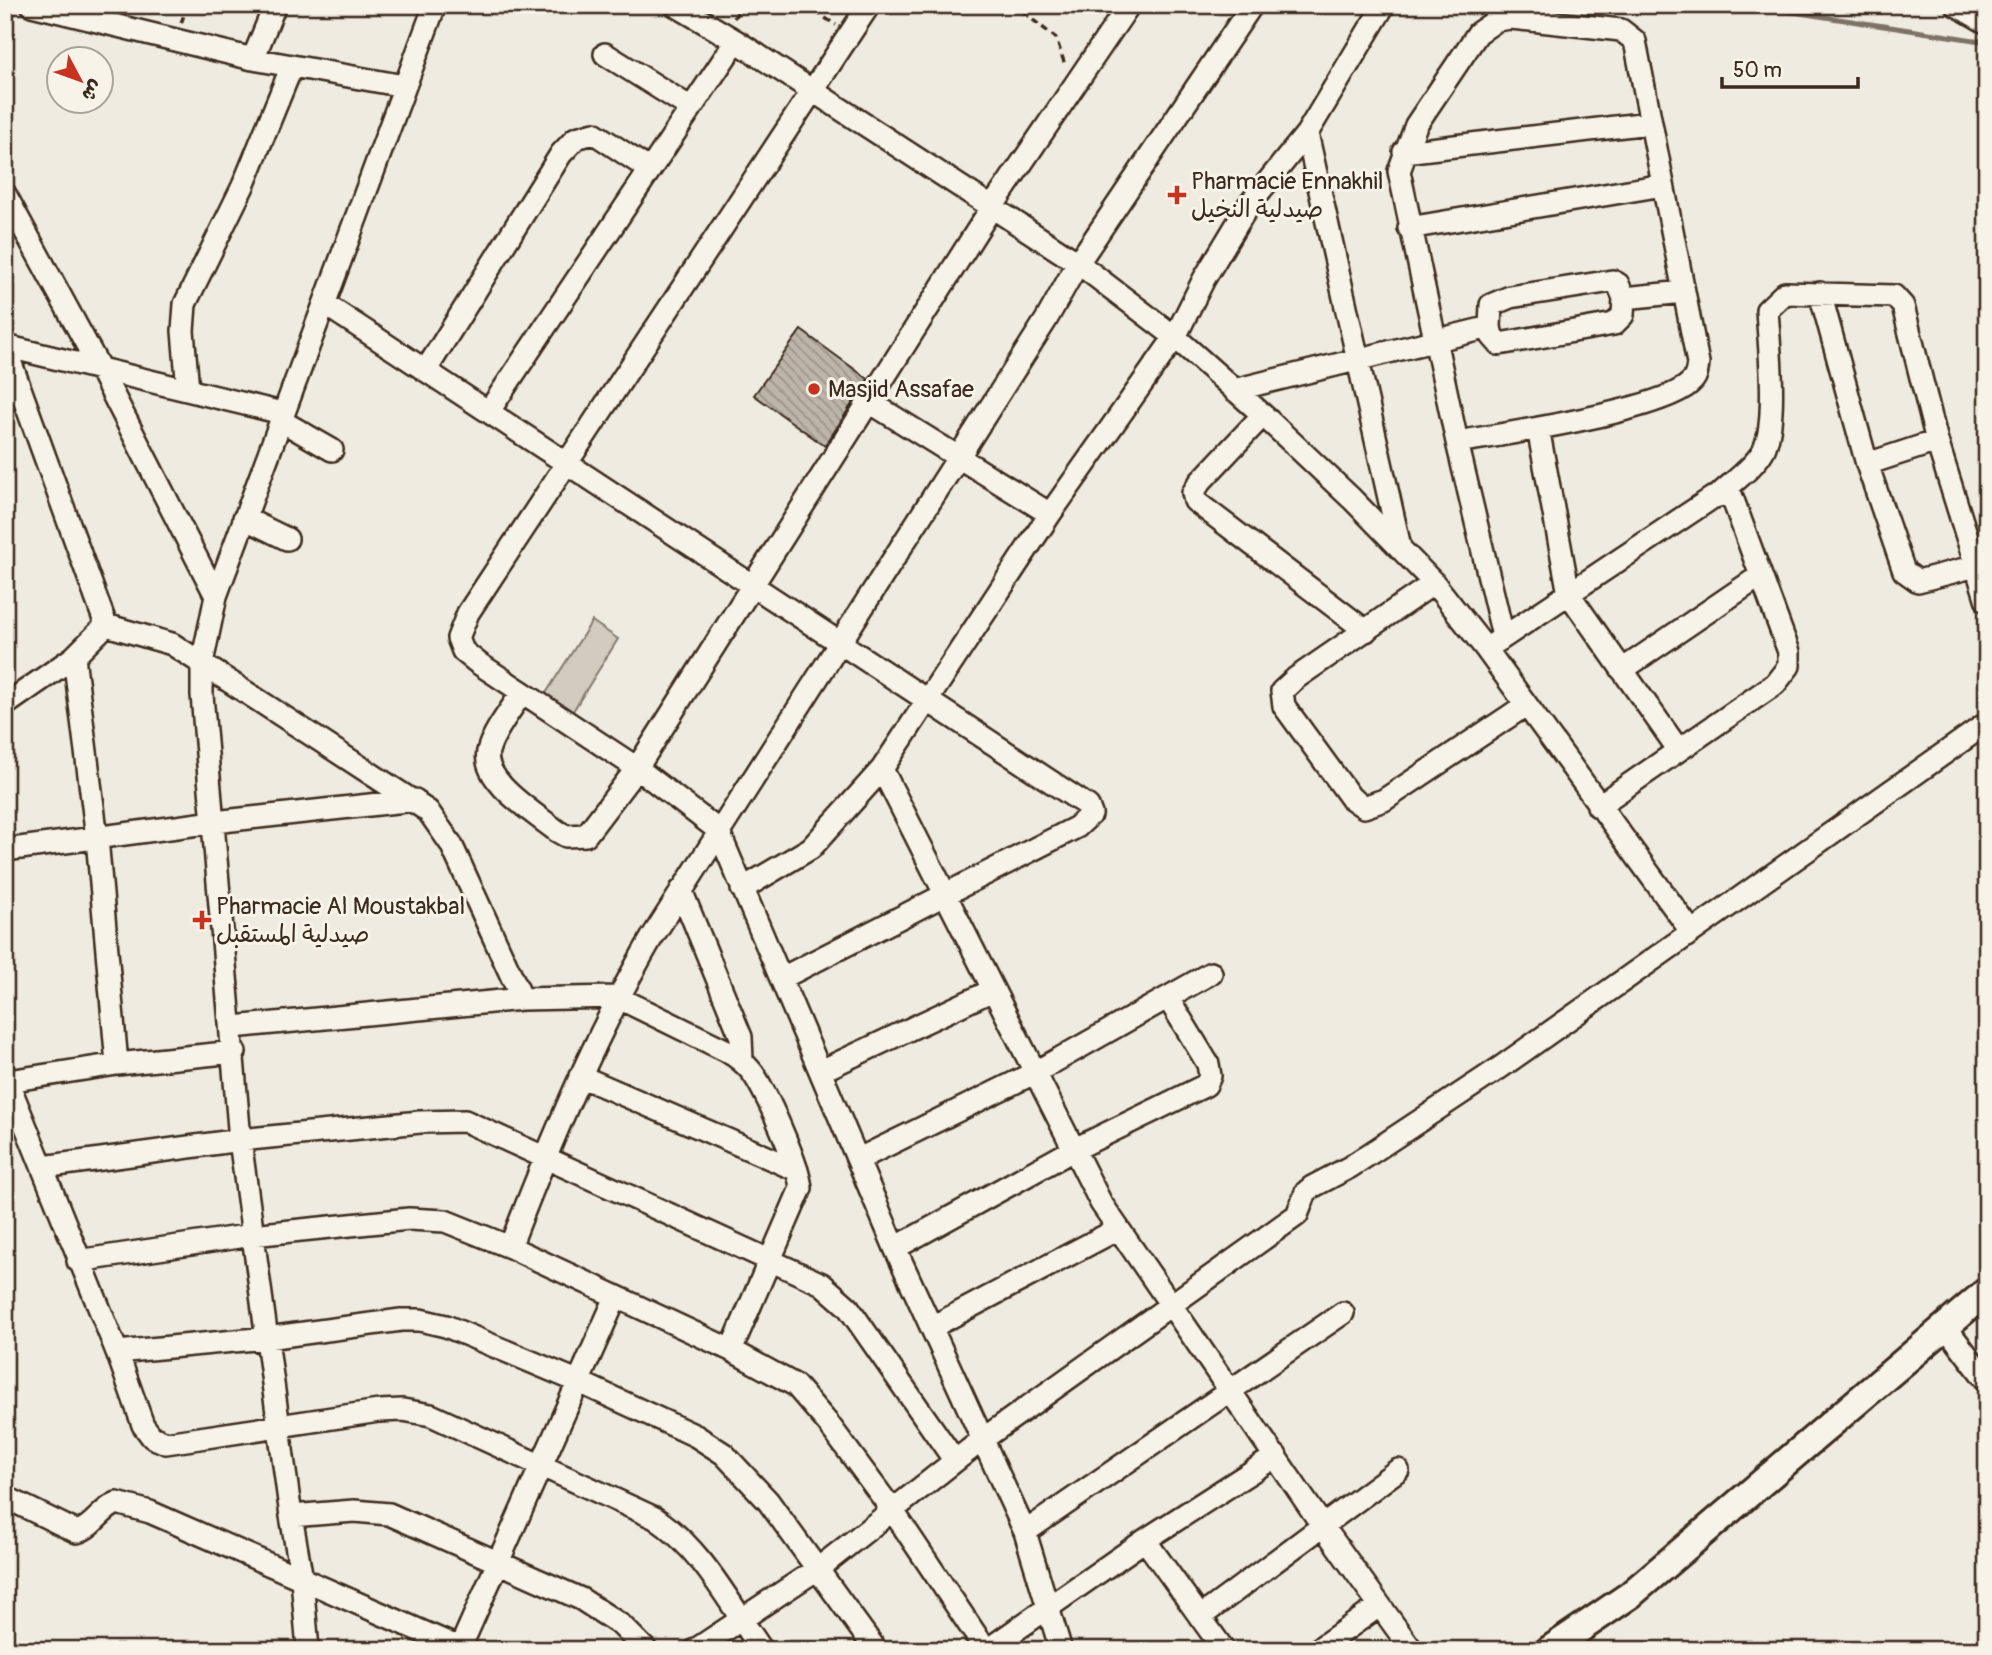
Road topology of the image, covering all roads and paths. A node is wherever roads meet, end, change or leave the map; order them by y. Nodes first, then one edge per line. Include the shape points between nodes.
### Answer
1 (32, 5) edge
2 (435, 5) edge
3 (676, 5) edge
4 (806, 5) edge
5 (869, 5) edge
6 (1014, 5) edge
7 (1129, 5) edge
8 (1252, 5) edge
9 (1384, 5) edge
10 (1956, 5) edge
11 (268, 7) edge
12 (105, 13) edge
13 (1987, 23) edge
14 (850, 33) junction
15 (736, 41) junction
16 (605, 54) dead end
17 (253, 60) junction
18 (292, 66) junction
19 (1080, 77) junction
20 (404, 86) junction
21 (813, 93) junction
22 (691, 108) junction
23 (1649, 123) junction
24 (1307, 133) junction
25 (1404, 152) junction
26 (650, 170) junction
27 (1663, 185) junction
28 (5, 194) edge
29 (992, 207) junction
30 (1409, 228) junction
31 (1078, 263) junction
32 (1684, 292) junction
33 (1820, 293) junction
34 (1624, 298) junction
35 (326, 305) junction
36 (1490, 327) junction
37 (1175, 337) junction
38 (1433, 340) junction
39 (5, 347) edge
40 (1357, 361) junction
41 (100, 369) junction
42 (426, 370) junction
43 (188, 390) junction
44 (1234, 390) junction
45 (868, 401) junction
46 (489, 411) junction
47 (1263, 415) junction
48 (281, 417) junction
49 (1538, 428) junction
50 (1937, 441) junction
51 (1457, 442) junction
52 (332, 450) dead end
53 (959, 456) junction
54 (566, 462) junction
55 (1867, 464) junction
56 (1720, 494) junction
57 (1050, 514) junction
58 (244, 518) junction
59 (287, 540) dead end
60 (1401, 547) junction
61 (1976, 566) junction
62 (1760, 576) junction
63 (1434, 583) junction
64 (754, 585) junction
65 (1569, 594) junction
66 (216, 596) junction
67 (1987, 601) edge
68 (106, 625) junction
69 (1366, 631) junction
70 (839, 640) junction
71 (1495, 643) junction
72 (74, 657) junction
73 (202, 663) junction
74 (1622, 670) junction
75 (522, 692) junction
76 (930, 700) junction
77 (5, 705) edge
78 (1526, 705) junction
79 (1987, 723) edge
80 (1678, 749) junction
81 (637, 768) junction
82 (882, 769) junction
83 (415, 800) junction
84 (1598, 806) junction
85 (214, 822) junction
86 (718, 830) junction
87 (97, 838) junction
88 (5, 850) edge
89 (742, 889) junction
90 (681, 890) junction
91 (944, 896) junction
92 (1691, 931) junction
93 (1211, 973) dead end
94 (782, 978) junction
95 (993, 990) junction
96 (617, 997) junction
97 (1168, 998) junction
98 (522, 999) junction
99 (233, 1027) junction
100 (235, 1052) junction
101 (742, 1060) junction
102 (117, 1064) junction
103 (821, 1071) junction
104 (1034, 1073) junction
105 (580, 1076) junction
106 (7, 1078) edge
107 (240, 1140) junction
108 (1073, 1150) junction
109 (545, 1158) junction
110 (859, 1159) junction
111 (43, 1167) junction
112 (797, 1170) junction
113 (1118, 1229) junction
114 (252, 1235) junction
115 (510, 1247) junction
116 (895, 1248) junction
117 (770, 1259) junction
118 (78, 1261) junction
119 (1987, 1291) edge
120 (616, 1297) junction
121 (1168, 1304) junction
122 (1343, 1313) dead end
123 (1945, 1326) junction
124 (932, 1327) junction
125 (267, 1338) junction
126 (731, 1350) junction
127 (117, 1352) junction
128 (577, 1381) junction
129 (1987, 1381) edge
130 (1229, 1390) junction
131 (279, 1425) junction
132 (982, 1439) junction
133 (1276, 1456) junction
134 (955, 1461) junction
135 (540, 1465) junction
136 (1398, 1470) dead end
137 (5, 1497) edge
138 (893, 1511) junction
139 (290, 1516) junction
140 (1322, 1525) junction
141 (1025, 1532) junction
142 (1145, 1540) junction
143 (499, 1561) junction
144 (819, 1568) junction
145 (302, 1579) junction
146 (1379, 1606) junction
147 (1049, 1608) junction
148 (1200, 1617) junction
149 (741, 1620) junction
150 (462, 1649) edge
151 (308, 1650) edge
152 (646, 1650) edge
153 (695, 1650) edge
154 (762, 1650) edge
155 (876, 1650) edge
156 (986, 1650) edge
157 (1060, 1650) edge
158 (1224, 1650) edge
159 (1317, 1650) edge
160 (1412, 1650) edge
161 (1549, 1650) edge

1 - 12 street
2 - 20 street
3 - 15 street
4 - 14 path
5 - 14 street
6 - 19 path via 1047,28 1056,38 1064,64
7 - 19 street
8 - 31 street
9 - 24 street
10 - 13 street
11 - 17 street
12 - 17 street
14 - 21 street
15 - 21 street
15 - 22 street
16 - 22 street
17 - 18 street
18 - 20 street
18 - 43 street via 243,186 184,304
19 - 29 street
20 - 35 street
21 - 29 street
21 - 54 street
22 - 26 street
23 - 25 street
23 - 25 street via 1635,41 1627,33 1497,20 1478,33 1416,125
23 - 27 street
24 - 37 street via 1248,206
24 - 40 street
25 - 30 street via 1399,182
26 - 42 street via 594,133 576,138 561,154
26 - 46 street
27 - 30 street
27 - 32 street
28 - 41 street
29 - 31 street
29 - 45 street
30 - 38 street
31 - 37 street
31 - 53 street
32 - 34 street
32 - 49 street via 1698,363 1691,383 1631,408
33 - 50 street via 1881,294 1899,300
33 - 55 street
33 - 56 street via 1785,293 1767,310 1768,438 1755,460
34 - 36 street via 1623,315 1614,324 1499,344
34 - 36 street via 1612,281 1510,297 1491,305
35 - 42 street
35 - 48 street
36 - 38 street
37 - 44 street
37 - 57 street
38 - 40 street
38 - 51 street
39 - 41 street
39 - 68 street
40 - 44 street
40 - 60 street
41 - 43 street
41 - 66 street
42 - 46 street
43 - 48 street
44 - 47 street
45 - 53 street
45 - 64 street
46 - 54 street
47 - 60 street
47 - 69 street via 1200,482 1193,493 1195,501
48 - 52 street
48 - 58 street
49 - 51 street
49 - 65 street
50 - 55 street
50 - 61 street
51 - 71 street
53 - 57 street
53 - 70 street
54 - 64 street
54 - 75 street via 458,631 463,651
55 - 61 street via 1897,556 1909,578 1918,581
56 - 62 street via 1729,495 1738,505
56 - 65 street
57 - 76 street
58 - 59 street
58 - 66 street
60 - 63 street
61 - 67 street
62 - 74 street
62 - 80 street via 1789,652 1786,673
63 - 69 street
63 - 71 street
64 - 70 street
64 - 81 street
65 - 71 street
65 - 74 street
66 - 73 street
68 - 72 street
68 - 73 street via 172,644
69 - 78 street via 1296,678 1281,696 1357,804 1371,806 1384,800
70 - 76 street
70 - 86 street
71 - 78 street
72 - 77 street
72 - 87 street
73 - 83 street
73 - 85 street
74 - 80 street
75 - 81 street
75 - 81 street via 488,748 488,769 498,783 557,831 566,836 586,835
76 - 82 street
76 - 91 street via 1077,796 1090,810 1077,827
78 - 84 street
79 - 92 street
80 - 84 street
81 - 86 street
82 - 89 street via 811,848
82 - 91 street
83 - 85 street
83 - 98 street via 441,827
84 - 92 street
85 - 87 street
85 - 99 street
86 - 89 street
86 - 90 street
87 - 88 street
87 - 102 street
89 - 94 street
90 - 96 street
90 - 101 street via 741,1037
91 - 94 street
91 - 95 street
92 - 121 street via 1489,1075 1350,1167 1312,1186 1297,1215
93 - 97 street
94 - 103 street
95 - 103 street
95 - 104 street
96 - 98 street
96 - 101 street
96 - 105 street
97 - 104 street
97 - 108 street via 1208,1064 1209,1081 1199,1090
98 - 99 street
99 - 100 street
100 - 102 street
100 - 107 street
101 - 112 street via 754,1075
102 - 106 street
103 - 110 street
104 - 108 street
104 - 110 street
105 - 109 street
105 - 112 street
106 - 111 street
107 - 109 street via 454,1120
107 - 111 street
107 - 114 street
108 - 113 street
108 - 116 street
109 - 115 street
109 - 117 street
110 - 116 street
111 - 118 street
112 - 117 street via 799,1197
113 - 121 street
113 - 124 street
114 - 115 street via 431,1219
114 - 118 street
114 - 125 street
115 - 120 street
116 - 124 street
117 - 126 street
117 - 134 street via 822,1284 848,1307
118 - 127 street
119 - 123 street
120 - 126 street
120 - 128 street
121 - 130 street
121 - 132 street
122 - 130 street
123 - 129 street
123 - 161 street via 1630,1595
124 - 132 street
125 - 127 street
125 - 128 street via 420,1320 446,1326
125 - 131 street
126 - 138 street via 776,1373 807,1396
127 - 131 street via 143,1425 159,1442
128 - 135 street
128 - 144 street via 696,1436 724,1454 746,1474
130 - 133 street
130 - 141 street
131 - 135 street via 419,1411
131 - 139 street
132 - 134 street
132 - 141 street
133 - 140 street
133 - 142 street
134 - 138 street
135 - 143 street
135 - 149 street via 675,1531 705,1565
136 - 140 street
137 - 145 street via 77,1532 109,1506 132,1506
138 - 144 street
138 - 156 street
139 - 143 street via 354,1511 389,1514
139 - 145 street
140 - 146 street
140 - 148 street
141 - 147 street
142 - 147 street
142 - 148 street
143 - 150 street
143 - 152 street via 603,1611
144 - 149 street
144 - 155 street
145 - 150 street
145 - 151 street
146 - 159 street
146 - 160 street
147 - 156 street
147 - 157 street
148 - 158 street
149 - 153 street
149 - 154 street

